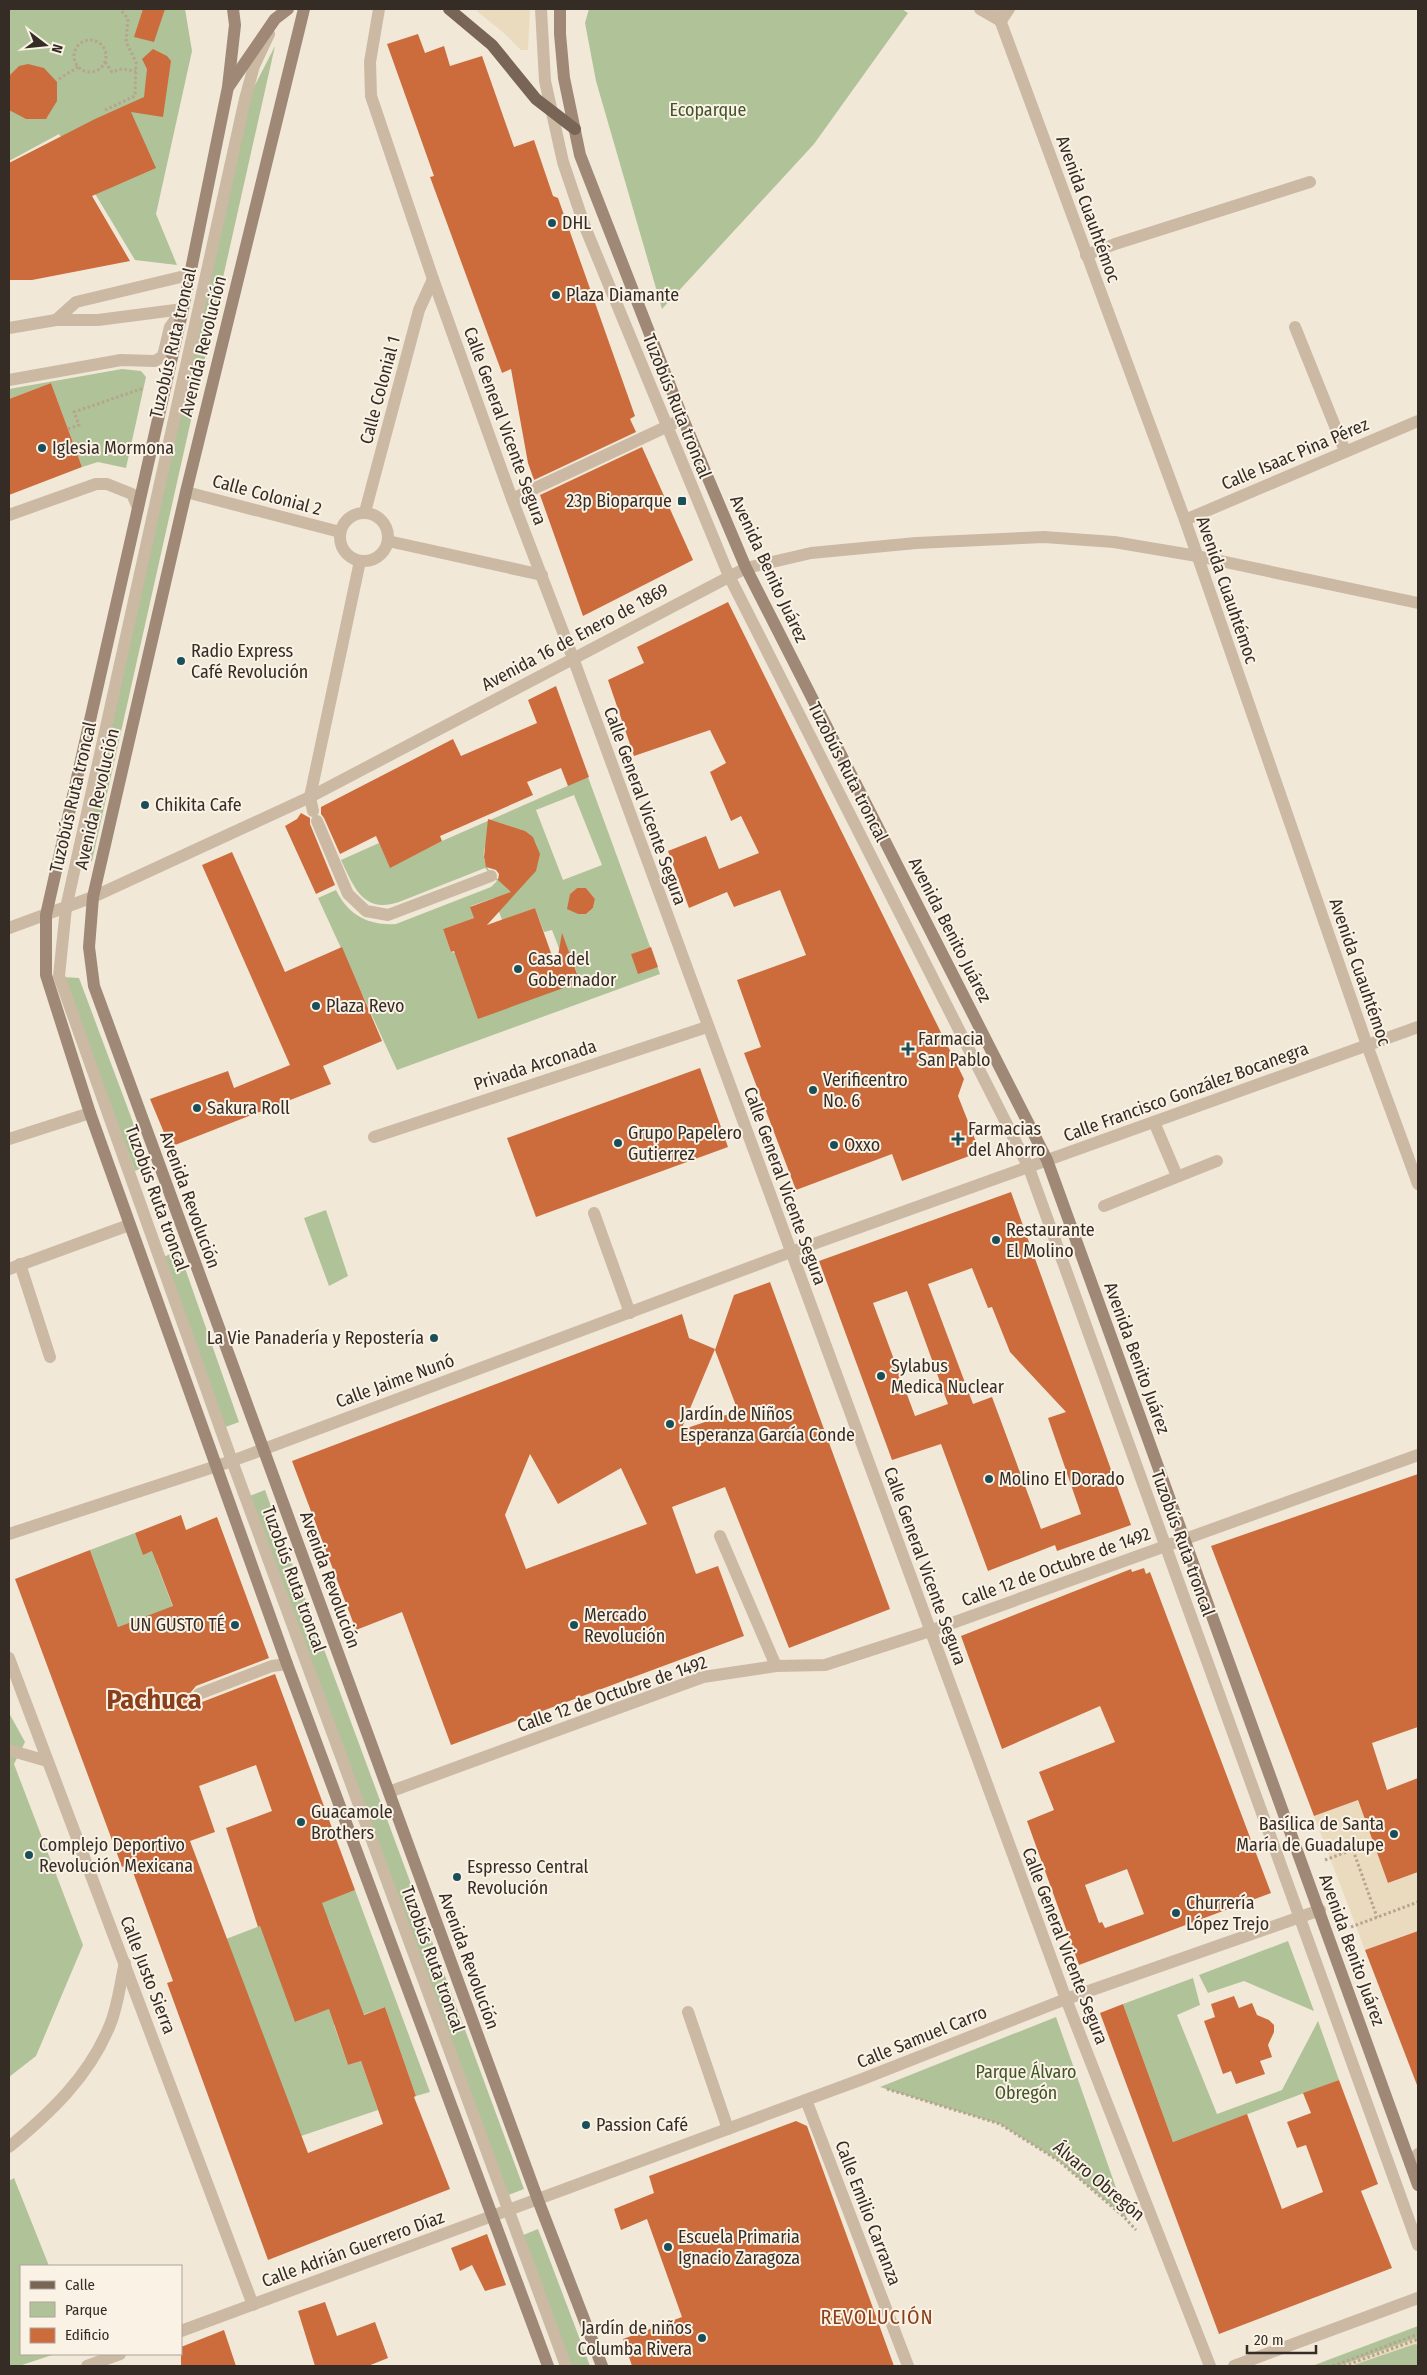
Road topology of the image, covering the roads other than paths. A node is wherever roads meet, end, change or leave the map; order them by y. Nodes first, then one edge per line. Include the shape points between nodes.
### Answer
1 (233, 9) edge
2 (286, 9) edge
3 (304, 9) edge
4 (379, 9) edge
5 (449, 9) edge
6 (541, 9) edge
7 (560, 9) edge
8 (980, 9) edge
9 (996, 9) edge
10 (1009, 9) edge
11 (275, 19) junction
12 (1001, 22) junction
13 (228, 87) junction
14 (551, 110) junction
15 (575, 129) junction
16 (1310, 182) dead end
17 (1086, 256) junction
18 (189, 275) junction
19 (433, 279) junction
20 (183, 309) junction
21 (56, 320) junction
22 (1295, 327) dead end
23 (9, 328) edge
24 (9, 380) edge
25 (683, 418) junction
26 (1418, 421) edge
27 (666, 426) junction
28 (1345, 452) junction
29 (186, 492) junction
30 (512, 499) junction
31 (138, 508) junction
32 (365, 512) junction
33 (9, 515) edge
34 (1185, 520) junction
35 (340, 532) junction
36 (388, 541) junction
37 (1197, 556) junction
38 (360, 561) junction
39 (746, 568) junction
40 (542, 575) junction
41 (729, 576) junction
42 (1418, 603) edge
43 (573, 658) junction
44 (310, 796) junction
45 (491, 876) dead end
46 (92, 897) junction
47 (66, 908) junction
48 (46, 915) junction
49 (9, 928) edge
50 (707, 1027) junction
51 (1418, 1028) edge
52 (1367, 1045) junction
53 (90, 1113) junction
54 (1154, 1122) junction
55 (374, 1137) dead end
56 (9, 1139) edge
57 (1047, 1160) junction
58 (1218, 1161) dead end
59 (1029, 1168) junction
60 (1177, 1176) junction
61 (1418, 1184) edge
62 (1104, 1206) dead end
63 (594, 1212) dead end
64 (129, 1225) junction
65 (791, 1252) junction
66 (14, 1267) edge
67 (630, 1313) junction
68 (50, 1357) dead end
69 (262, 1449) junction
70 (1418, 1455) edge
71 (232, 1460) junction
72 (215, 1466) junction
73 (9, 1534) edge
74 (720, 1536) dead end
75 (1183, 1539) junction
76 (1165, 1546) junction
77 (930, 1631) junction
78 (9, 1658) edge
79 (287, 1664) junction
80 (776, 1666) junction
81 (9, 1688) edge
82 (199, 1694) dead end
83 (22, 1696) junction
84 (9, 1750) edge
85 (47, 1761) junction
86 (389, 1792) junction
87 (1320, 1910) junction
88 (1301, 1916) junction
89 (125, 1962) junction
90 (1066, 1999) junction
91 (688, 2012) dead end
92 (806, 2100) junction
93 (728, 2129) junction
94 (9, 2147) edge
95 (1414, 2158) edge
96 (1418, 2185) edge
97 (538, 2200) junction
98 (509, 2211) junction
99 (492, 2217) junction
100 (1418, 2244) edge
101 (1418, 2298) edge
102 (253, 2305) junction
103 (182, 2331) edge
104 (117, 2355) edge
105 (86, 2366) edge
106 (548, 2366) edge
107 (566, 2366) edge
108 (602, 2366) edge
109 (908, 2366) edge
110 (1210, 2366) edge
111 (1234, 2366) edge

1 - 13 main road, Avenida Revolución via 236,25
2 - 11 main road
3 - 29 main road, Avenida Revolución
4 - 19 street, Calle General Vicente Segura via 370,62 372,96
5 - 14 main road via 492,46 536,99
6 - 14 street, Tuzobús Ruta troncal via 545,81
7 - 15 main road, Avenida Benito Juárez via 564,78
8 - 12 street
9 - 12 street, Avenida Cuauhtémoc
10 - 12 street
11 - 13 main road
11 - 47 street, Tuzobús Ruta troncal via 254,66 245,99
12 - 17 street, Avenida Cuauhtémoc
13 - 18 main road, Avenida Revolución
14 - 15 main road
14 - 27 street, Tuzobús Ruta troncal via 563,162 585,228
15 - 25 main road, Avenida Benito Juárez via 580,156
16 - 17 street
17 - 34 street, Avenida Cuauhtémoc
18 - 20 main road, Avenida Revolución
18 - 21 street via 76,302
19 - 30 street, Calle General Vicente Segura
19 - 32 street, Calle Colonial 1 via 419,310
20 - 21 street via 98,320
20 - 24 street via 170,327 163,356 155,361 121,360
20 - 31 main road, Avenida Revolución
21 - 23 street
22 - 28 street
25 - 27 street
25 - 39 main road, Avenida Benito Juárez
26 - 28 street, Calle Isaac Pina Pérez
27 - 30 street
27 - 41 street, Tuzobús Ruta troncal
28 - 34 street, Calle Isaac Pina Pérez
29 - 35 street, Calle Colonial 2
29 - 46 main road, Avenida Revolución
30 - 40 street, Calle General Vicente Segura
31 - 33 street via 132,494 107,484 96,484
31 - 48 main road, Avenida Revolución
32 - 35 street via 350,517
32 - 36 street via 381,518 386,525
34 - 37 street, Avenida Cuauhtémoc
35 - 38 street via 342,548
36 - 38 street via 375,559
36 - 40 street
37 - 39 street, Avenida 16 de Enero de 1869 via 1114,542 1044,537 916,542 811,552
37 - 42 street, Avenida 16 de Enero de 1869
37 - 52 street, Avenida Cuauhtémoc
38 - 44 street
39 - 41 street, Avenida 16 de Enero de 1869
39 - 57 main road, Avenida Benito Juárez
40 - 43 street, Calle General Vicente Segura
41 - 43 street, Avenida 16 de Enero de 1869
41 - 59 street, Tuzobús Ruta troncal
43 - 44 street, Avenida 16 de Enero de 1869
43 - 50 street, Calle General Vicente Segura
44 - 45 street via 315,816 348,894 366,911 388,915
44 - 46 street, Avenida 16 de Enero de 1869
46 - 47 street, Avenida 16 de Enero de 1869
46 - 69 main road, Avenida Revolución via 89,947 94,986
47 - 48 street, Avenida 16 de Enero de 1869
47 - 71 street, Tuzobús Ruta troncal via 60,976
48 - 49 street, Avenida 16 de Enero de 1869
48 - 53 main road, Avenida Revolución via 46,975
50 - 55 street, Privada Arconada
50 - 65 street, Calle General Vicente Segura
51 - 52 street, Calle Francisco González Bocanegra
52 - 54 street, Calle Francisco González Bocanegra
52 - 61 street, Avenida Cuauhtémoc
53 - 56 street
53 - 64 main road, Avenida Revolución
54 - 57 street, Calle Francisco González Bocanegra
54 - 60 street
57 - 59 street, Calle Francisco González Bocanegra
57 - 75 main road, Avenida Benito Juárez
58 - 60 street
59 - 65 street, Calle Francisco González Bocanegra
59 - 76 street, Tuzobús Ruta troncal
60 - 62 street
63 - 67 street
64 - 66 street
64 - 72 main road, Avenida Revolución
65 - 67 street, Calle Jaime Nunó
65 - 77 street, Calle General Vicente Segura
66 - 68 street
67 - 69 street, Calle Jaime Nunó
69 - 71 street, Calle Jaime Nunó
69 - 86 main road, Avenida Revolución
70 - 75 street, Calle 12 de Octubre de 1492
71 - 72 street, Calle Jaime Nunó
71 - 98 street, Tuzobús Ruta troncal
72 - 73 street, Calle Jaime Nunó
72 - 79 main road, Avenida Revolución
74 - 80 street
75 - 76 street, Calle 12 de Octubre de 1492
75 - 87 main road, Avenida Benito Juárez
76 - 77 street, Calle 12 de Octubre de 1492
76 - 88 street, Tuzobús Ruta troncal
77 - 80 street, Calle 12 de Octubre de 1492 via 825,1665
77 - 90 street, Calle General Vicente Segura
78 - 83 street, Calle Justo Sierra
79 - 82 street via 272,1666
79 - 99 main road, Avenida Revolución
80 - 86 street, Calle 12 de Octubre de 1492 via 703,1677
81 - 83 street
83 - 85 street, Calle Justo Sierra
84 - 85 street
85 - 89 street, Calle Justo Sierra
86 - 97 main road, Avenida Revolución
87 - 88 street, Calle Samuel Carro
87 - 95 main road, Avenida Benito Juárez
88 - 90 street, Calle Samuel Carro
88 - 100 street, Tuzobús Ruta troncal
89 - 94 street via 110,2025 78,2082 44,2118
89 - 102 street, Calle Justo Sierra
90 - 92 street, Calle Samuel Carro
90 - 110 street, Calle General Vicente Segura
91 - 93 street
92 - 93 street, Calle Samuel Carro
92 - 109 street, Calle Emilio Carranza
93 - 97 street, Calle Samuel Carro
95 - 96 main road, Avenida Benito Juárez
97 - 98 street, Calle Adrián Guerrero Díaz
97 - 108 main road, Avenida Revolución
98 - 99 street, Calle Adrián Guerrero Díaz
98 - 107 street, Tuzobús Ruta troncal
99 - 102 street, Calle Adrián Guerrero Díaz
99 - 106 main road, Avenida Revolución
101 - 111 street
102 - 103 street, Calle Adrián Guerrero Díaz
104 - 105 street

